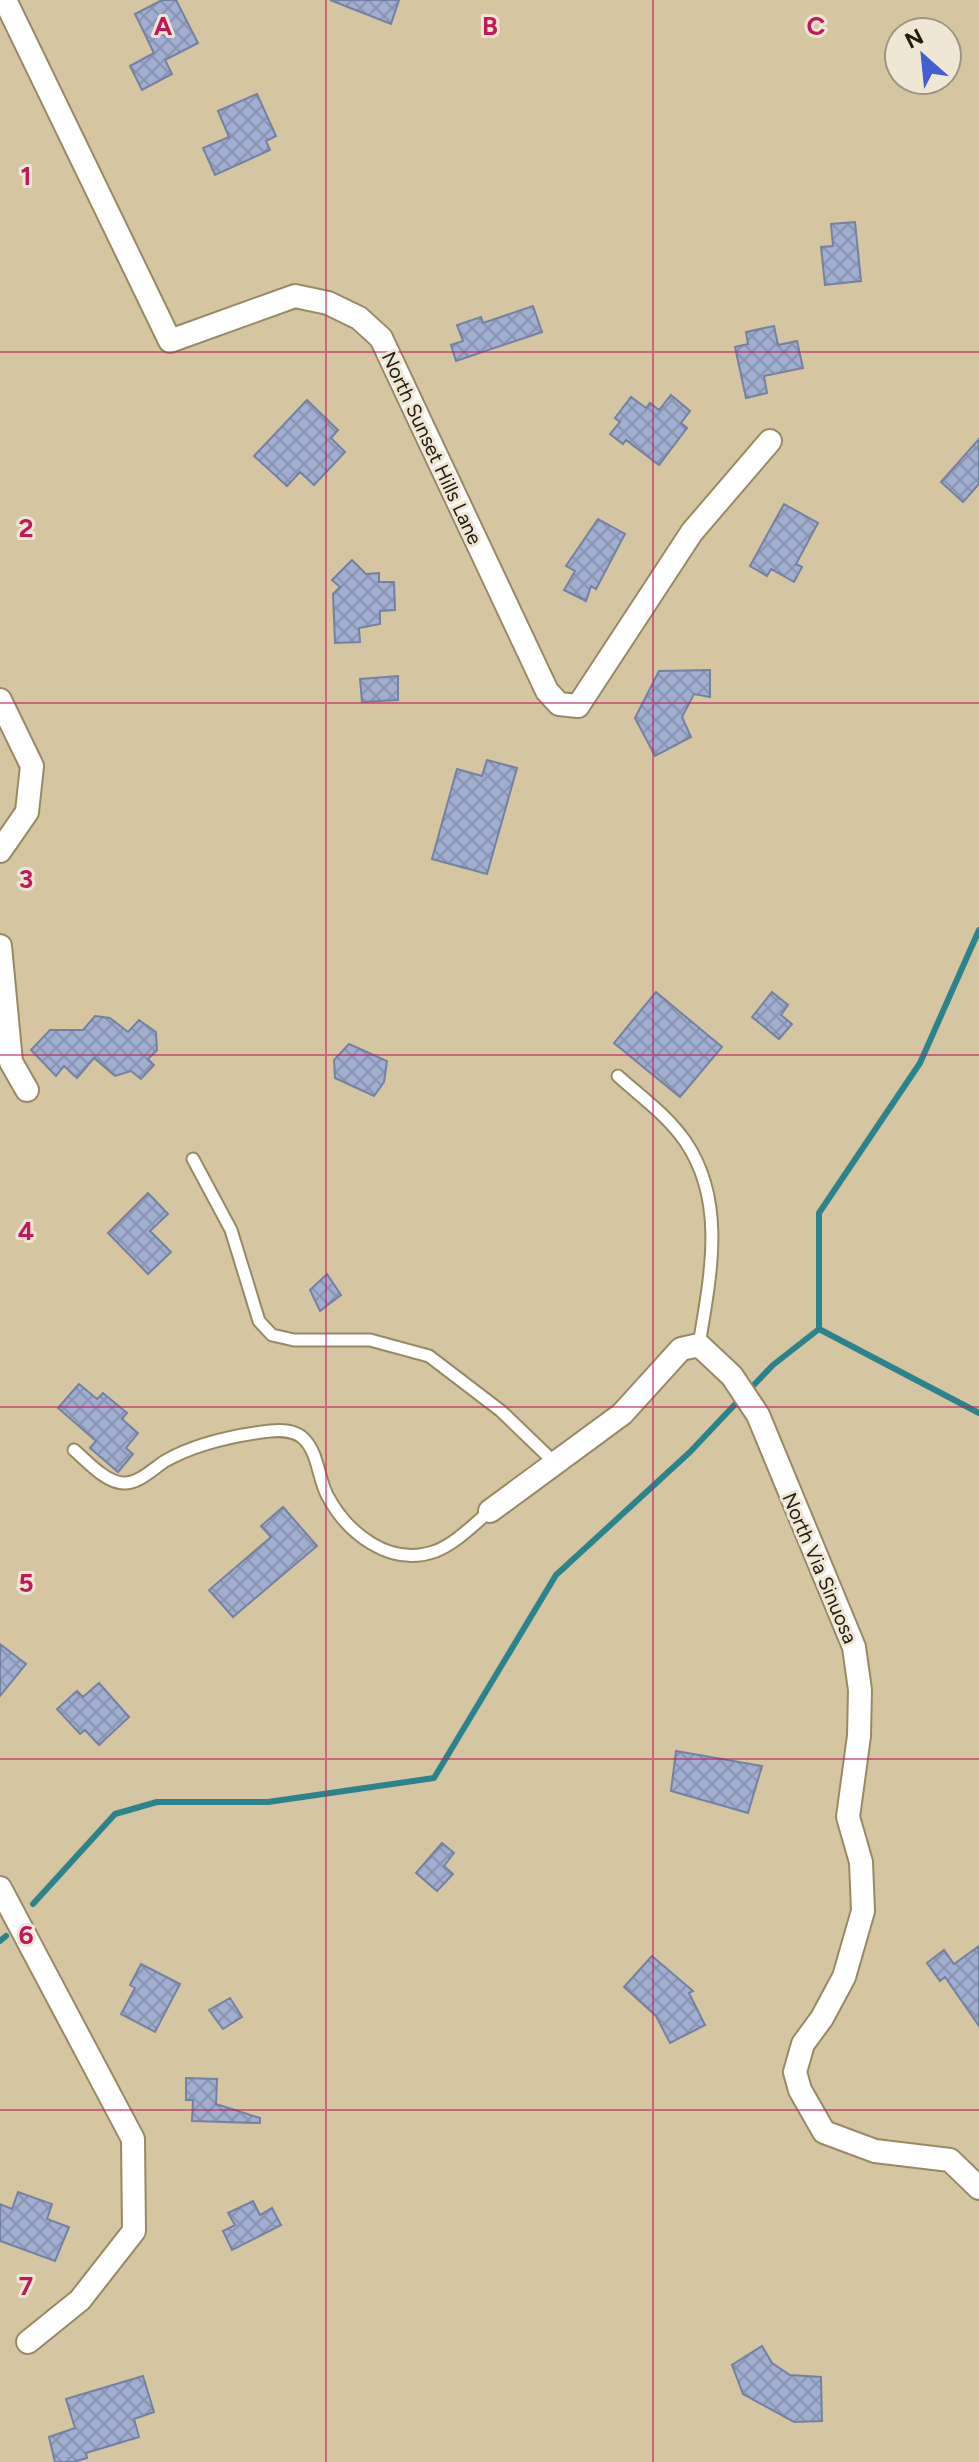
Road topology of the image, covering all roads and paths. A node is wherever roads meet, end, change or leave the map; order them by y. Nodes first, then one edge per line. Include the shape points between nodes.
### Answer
1 (5, 0) edge
2 (770, 441) dead end
3 (0, 700) edge
4 (0, 851) edge
5 (0, 946) edge
6 (618, 1076) dead end
7 (27, 1090) dead end
8 (193, 1159) dead end
9 (699, 1345) junction
10 (74, 1450) dead end
11 (555, 1463) junction
12 (490, 1511) joint
13 (0, 1888) edge
14 (979, 2188) edge
15 (28, 2342) dead end

1 - 2 street, North Sunset Hills Lane via 170,341 295,296 328,303 359,318 381,338 547,691 559,704 578,706 692,532
3 - 4 street via 32,766 27,812
5 - 7 street via 11,1062
6 - 9 lane via 686,1142 706,1192 714,1245
8 - 11 lane via 231,1230 259,1321 272,1335 370,1340 429,1356 501,1411
9 - 11 street via 681,1349 622,1414
9 - 14 street, North Via Sinuosa via 732,1376 758,1415 854,1647 860,1690 848,1817 861,1862 863,1911 844,1977 803,2044 795,2072 800,2090 824,2132 875,2151 950,2160
10 - 12 lane via 107,1478 131,1483 187,1451 270,1431 297,1433 307,1441 343,1520 377,1547 393,1551 434,1552
11 - 12 street
13 - 15 street via 133,2139 134,2231 80,2300

